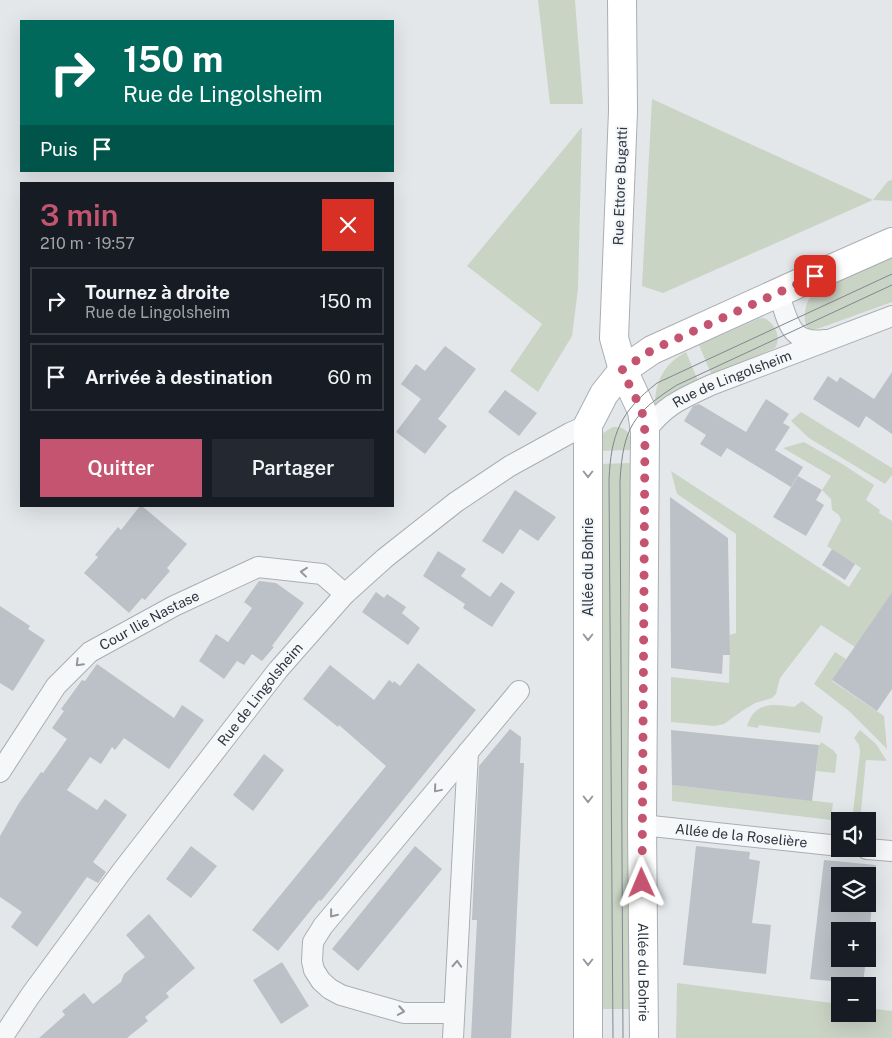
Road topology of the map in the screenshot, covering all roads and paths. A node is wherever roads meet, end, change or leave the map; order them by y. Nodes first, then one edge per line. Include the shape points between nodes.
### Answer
1 (622, 0) edge
2 (892, 242) edge
3 (778, 292) junction
4 (892, 316) edge
5 (829, 340) junction
6 (622, 370) junction
7 (588, 425) junction
8 (645, 432) junction
9 (345, 594) junction
10 (519, 691) dead end
11 (468, 752) junction
12 (0, 772) edge
13 (642, 825) junction
14 (831, 845) edge
15 (876, 850) edge
16 (892, 851) edge
17 (454, 1013) junction
18 (2, 1038) edge
19 (453, 1038) edge
20 (588, 1038) edge
21 (644, 1038) edge

1 - 6 main road, Rue Ettore Bugatti via 623,111 614,338
2 - 3 main road
3 - 5 street, Rue de Lingolsheim via 798,336 808,341
3 - 6 main road via 652,350
4 - 5 street, Rue de Lingolsheim
5 - 8 street, Rue de Lingolsheim via 682,398 662,411
6 - 7 main road via 604,394
6 - 8 main road, Allée du Bohrie via 642,411
7 - 9 street, Rue de Lingolsheim via 510,466 456,502
7 -> 20 main road, Allée du Bohrie
8 - 13 main road, Allée du Bohrie
9 -> 12 street, Cour Ilie Nastase via 322,574 258,567 174,606 90,652 56,686
9 - 18 street, Rue de Lingolsheim via 278,670 128,864
10 - 11 street
17 -> 11 street
11 -> 17 street via 323,926 313,942 312,951 314,970 321,981 341,995 404,1012
13 - 14 street, Allée de la Roselière
13 - 21 main road, Allée du Bohrie
15 - 16 street
17 - 19 street

